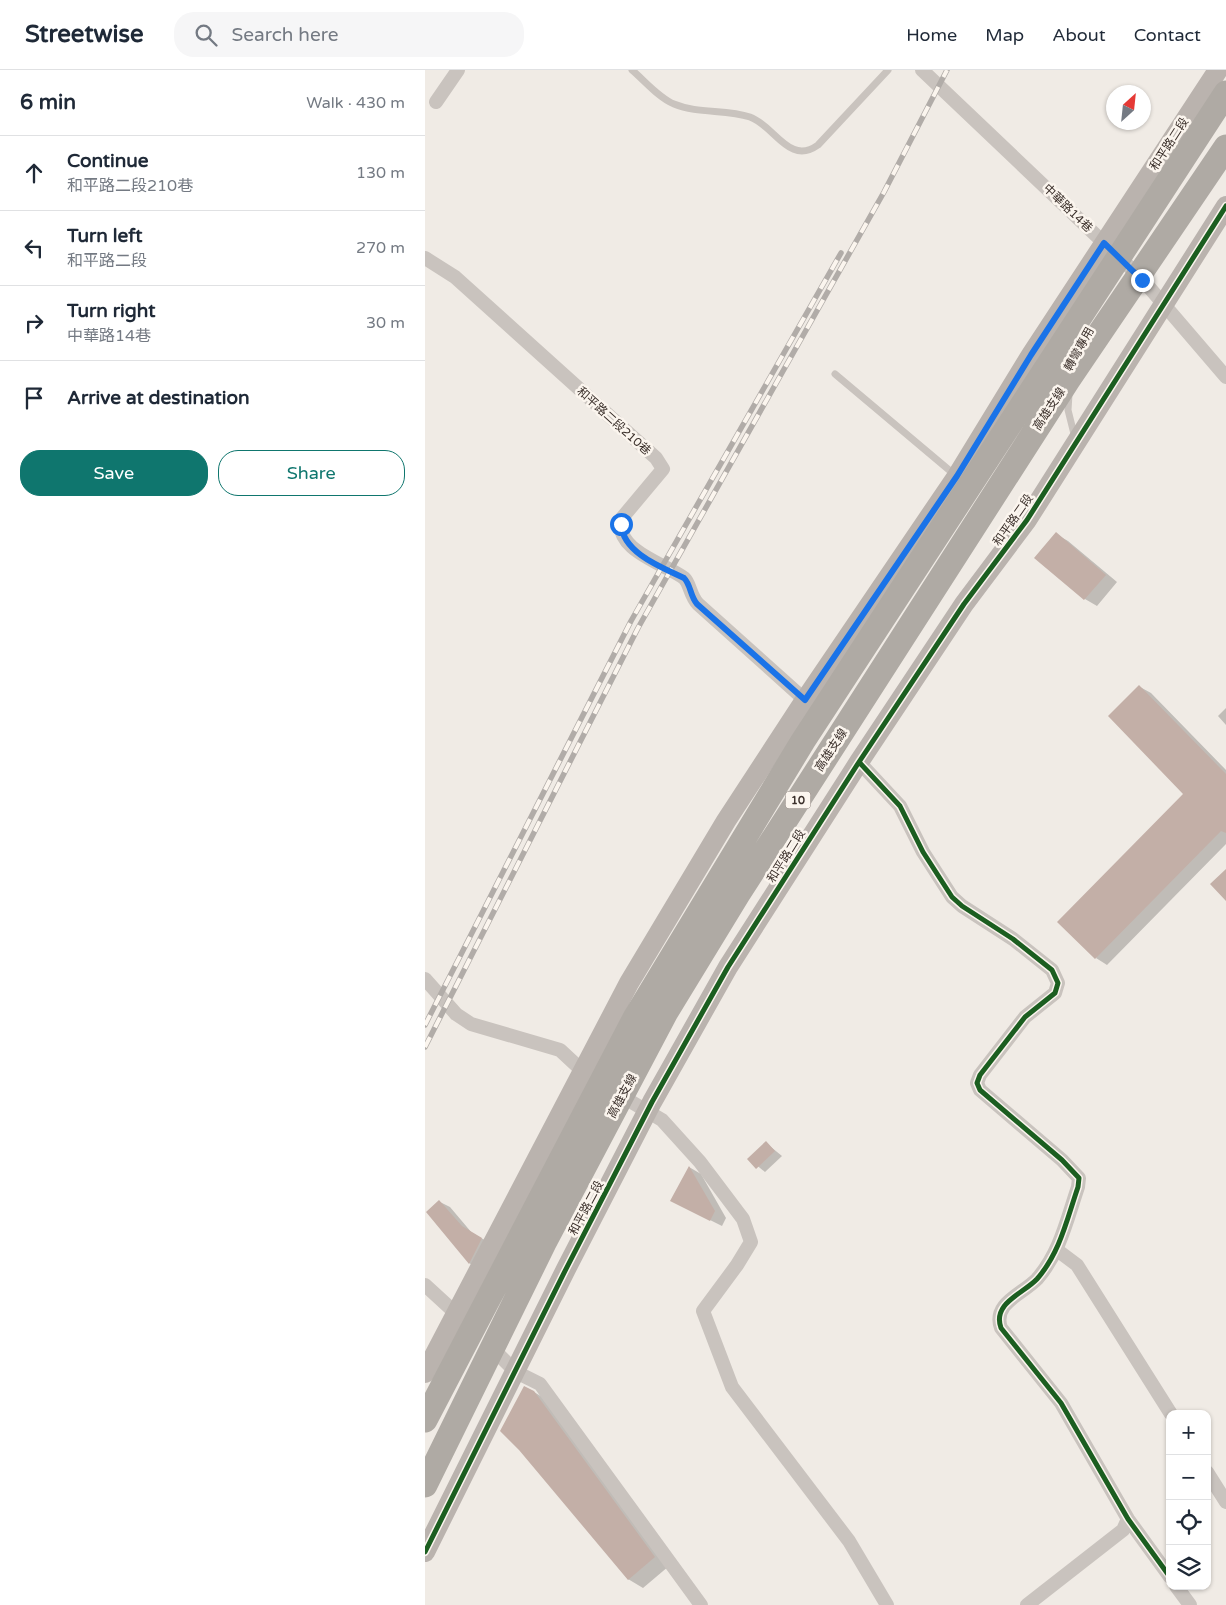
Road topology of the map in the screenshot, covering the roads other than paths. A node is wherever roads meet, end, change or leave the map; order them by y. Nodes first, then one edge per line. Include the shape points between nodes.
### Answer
1 (458, 70) edge
2 (632, 70) edge
3 (888, 70) edge
4 (922, 70) edge
5 (1219, 70) edge
6 (1226, 93) edge
7 (436, 102) dead end
8 (1226, 147) edge
9 (1226, 206) edge
10 (1104, 243) junction
11 (425, 258) edge
12 (1142, 280) junction
13 (1163, 303) junction
14 (835, 374) dead end
15 (1226, 377) edge
16 (1075, 440) junction
17 (957, 476) junction
18 (805, 700) junction
19 (859, 762) junction
20 (425, 978) edge
21 (583, 1073) junction
22 (648, 1111) junction
23 (1057, 1250) junction
24 (425, 1285) edge
25 (455, 1313) junction
26 (516, 1372) junction
27 (425, 1373) edge
28 (1168, 1410) edge
29 (425, 1420) edge
30 (1211, 1478) edge
31 (425, 1485) edge
32 (1226, 1502) edge
33 (1128, 1519) junction
34 (425, 1552) edge
35 (1166, 1571) edge
36 (1179, 1590) edge
37 (701, 1605) edge
38 (887, 1605) edge
39 (1027, 1605) edge
40 (1190, 1605) edge

1 - 7 street
2 - 3 lane via 675,105 753,118 800,152 818,145
4 - 10 street, 中華路14巷
5 - 10 street, 和平路二段
6 - 29 highway, 高雄支線 / 10, bridge via 803,741 640,1009
8 - 31 highway, 高雄支線 / 10, bridge via 1068,380 738,894 666,1012 545,1243
9 - 13 street, 和平路二段
10 - 12 street, 中華路14巷
10 - 17 street, 和平路二段
11 - 18 street, 和平路二段210巷 via 455,277 656,458 663,469 622,518 621,529 626,542 651,561 684,578 697,604
12 - 13 street, 中華路14巷
12 - 16 lane, 轉彎專用 via 1094,340 1070,390 1068,410
13 - 15 street, 中華路14巷
13 - 16 street, 和平路二段
14 - 17 lane
16 - 19 street, 和平路二段 via 1027,520 964,604
17 - 18 street, 和平路二段
18 - 21 street, 和平路二段 via 726,821 629,983
19 - 22 street, 和平路二段 via 728,968
19 - 23 street via 899,806 952,897 1013,939 1057,976 1059,983 1055,992 1025,1017 979,1075 977,1083 980,1090 1079,1178
20 - 21 street via 456,1014 471,1024 560,1050
21 - 22 street
21 - 25 street, 和平路二段
22 - 26 street, 和平路二段 via 565,1269
22 - 38 street via 662,1120 700,1162 743,1219 751,1242 703,1311 732,1387 849,1541
23 - 28 street via 1077,1265
23 - 33 street via 1037,1279 1003,1308 998,1319 1001,1328 1061,1403
24 - 25 street
25 - 26 street
25 - 27 street, 和平路二段
26 - 34 street, 和平路二段
26 - 37 street via 540,1384
30 - 32 street
33 - 35 street
33 - 39 street via 1123,1530
36 - 40 street

